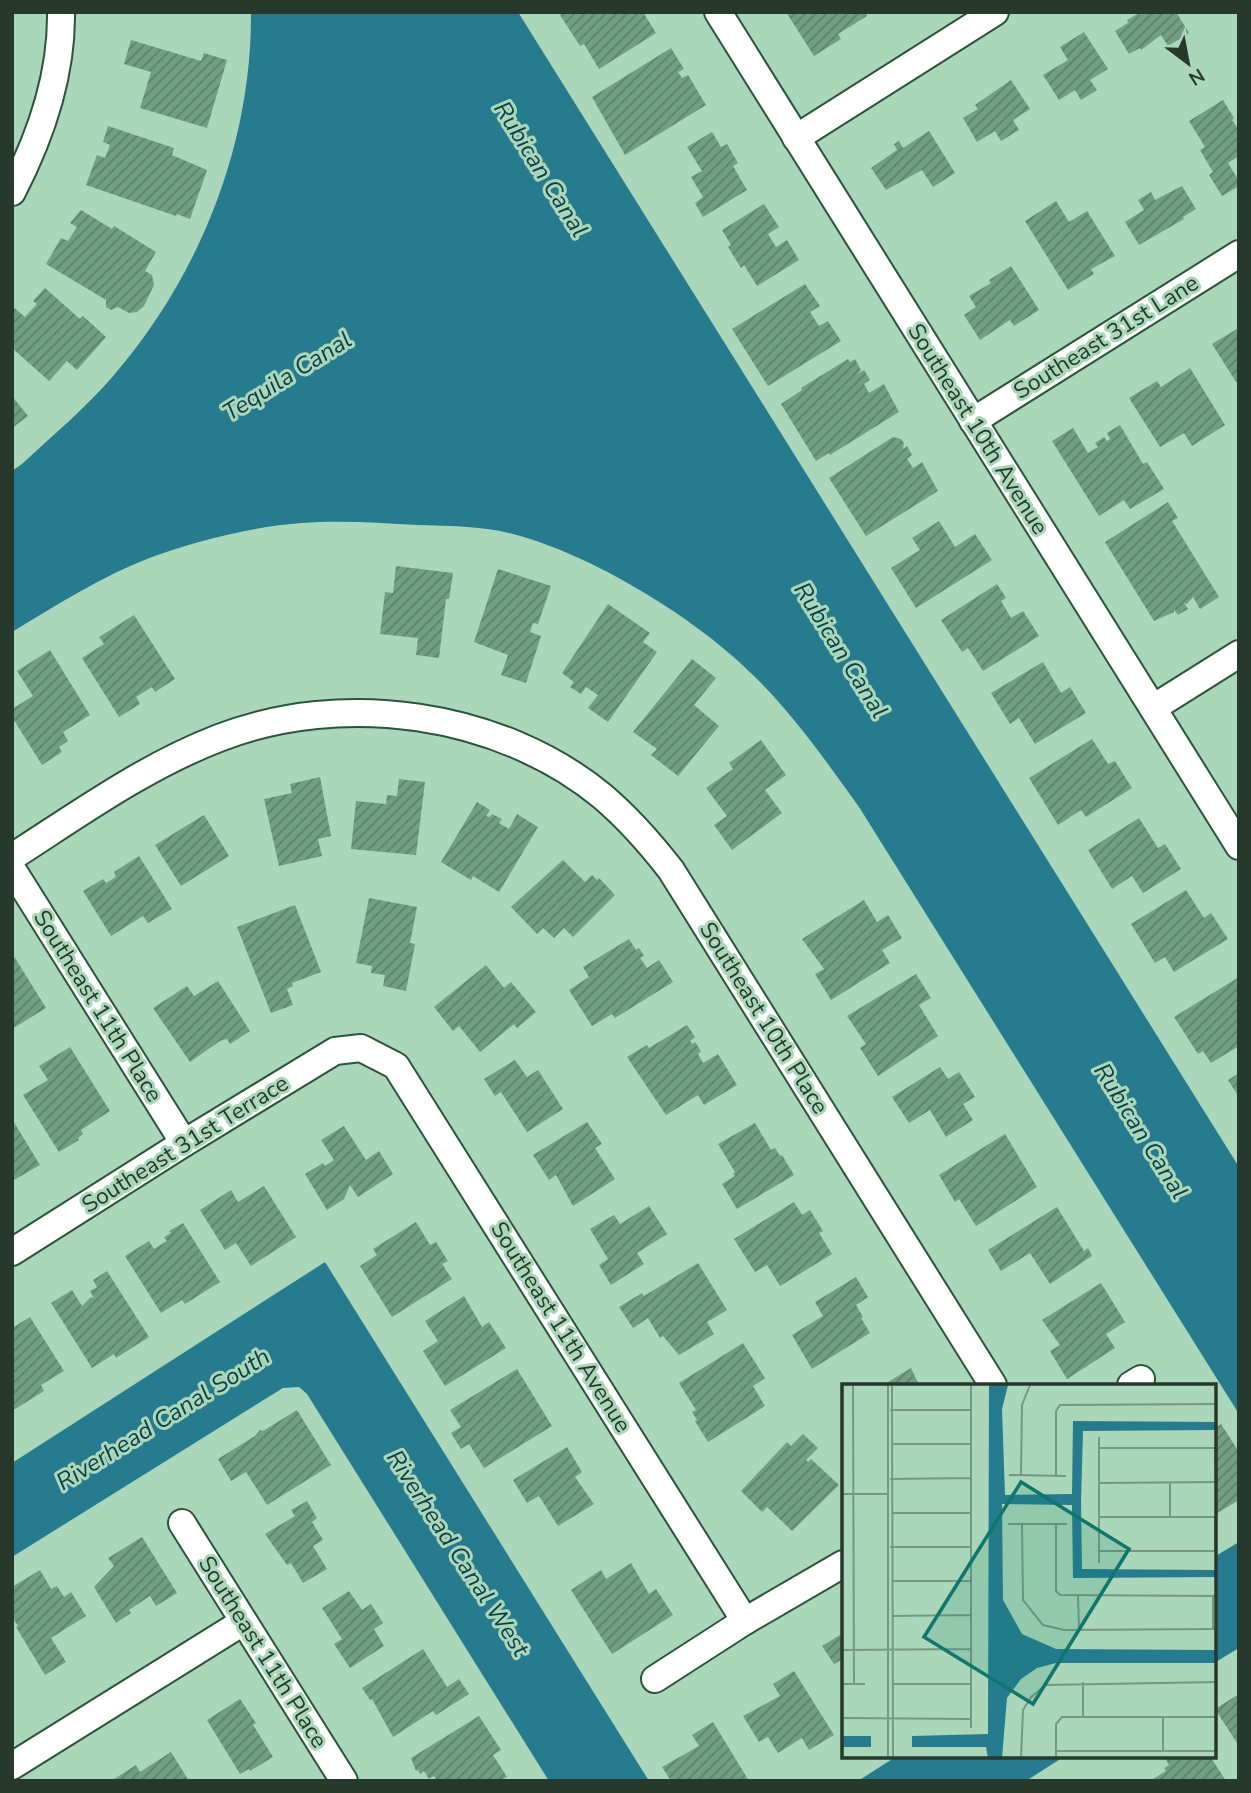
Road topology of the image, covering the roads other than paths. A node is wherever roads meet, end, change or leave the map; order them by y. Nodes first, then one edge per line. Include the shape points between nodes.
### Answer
1 (718, 12) edge
2 (995, 12) edge
3 (61, 19) edge
4 (796, 138) junction
5 (12, 192) edge
6 (1239, 254) edge
7 (973, 421) junction
8 (1239, 654) edge
9 (1153, 708) junction
10 (1239, 846) edge
11 (12, 857) edge
12 (12, 870) edge
13 (361, 1048) joint
14 (184, 1143) junction
15 (12, 1252) edge
16 (992, 1384) edge
17 (182, 1523) dead end
18 (842, 1565) edge
19 (746, 1621) junction
20 (243, 1622) junction
21 (655, 1679) dead end
22 (12, 1766) edge
23 (344, 1781) edge

1 - 4 street, Southeast 10th Avenue
2 - 4 street
3 - 5 street via 39,132
4 - 7 street, Southeast 10th Avenue
6 - 7 street, Southeast 31st Lane
7 - 9 street, Southeast 10th Avenue
8 - 9 street
9 - 10 street, Southeast 10th Avenue
11 - 16 street, Southeast 10th Place via 155,767 199,746 256,726 322,715 388,714 463,728 522,748 576,777 618,810 671,870
12 - 14 street, Southeast 11th Place
13 - 14 street, Southeast 31st Terrace via 335,1051
13 - 19 street, Southeast 11th Avenue via 396,1066
14 - 15 street, Southeast 31st Terrace
17 - 20 street, Southeast 11th Place
18 - 19 street
19 - 21 street
20 - 22 street
20 - 23 street, Southeast 11th Place

